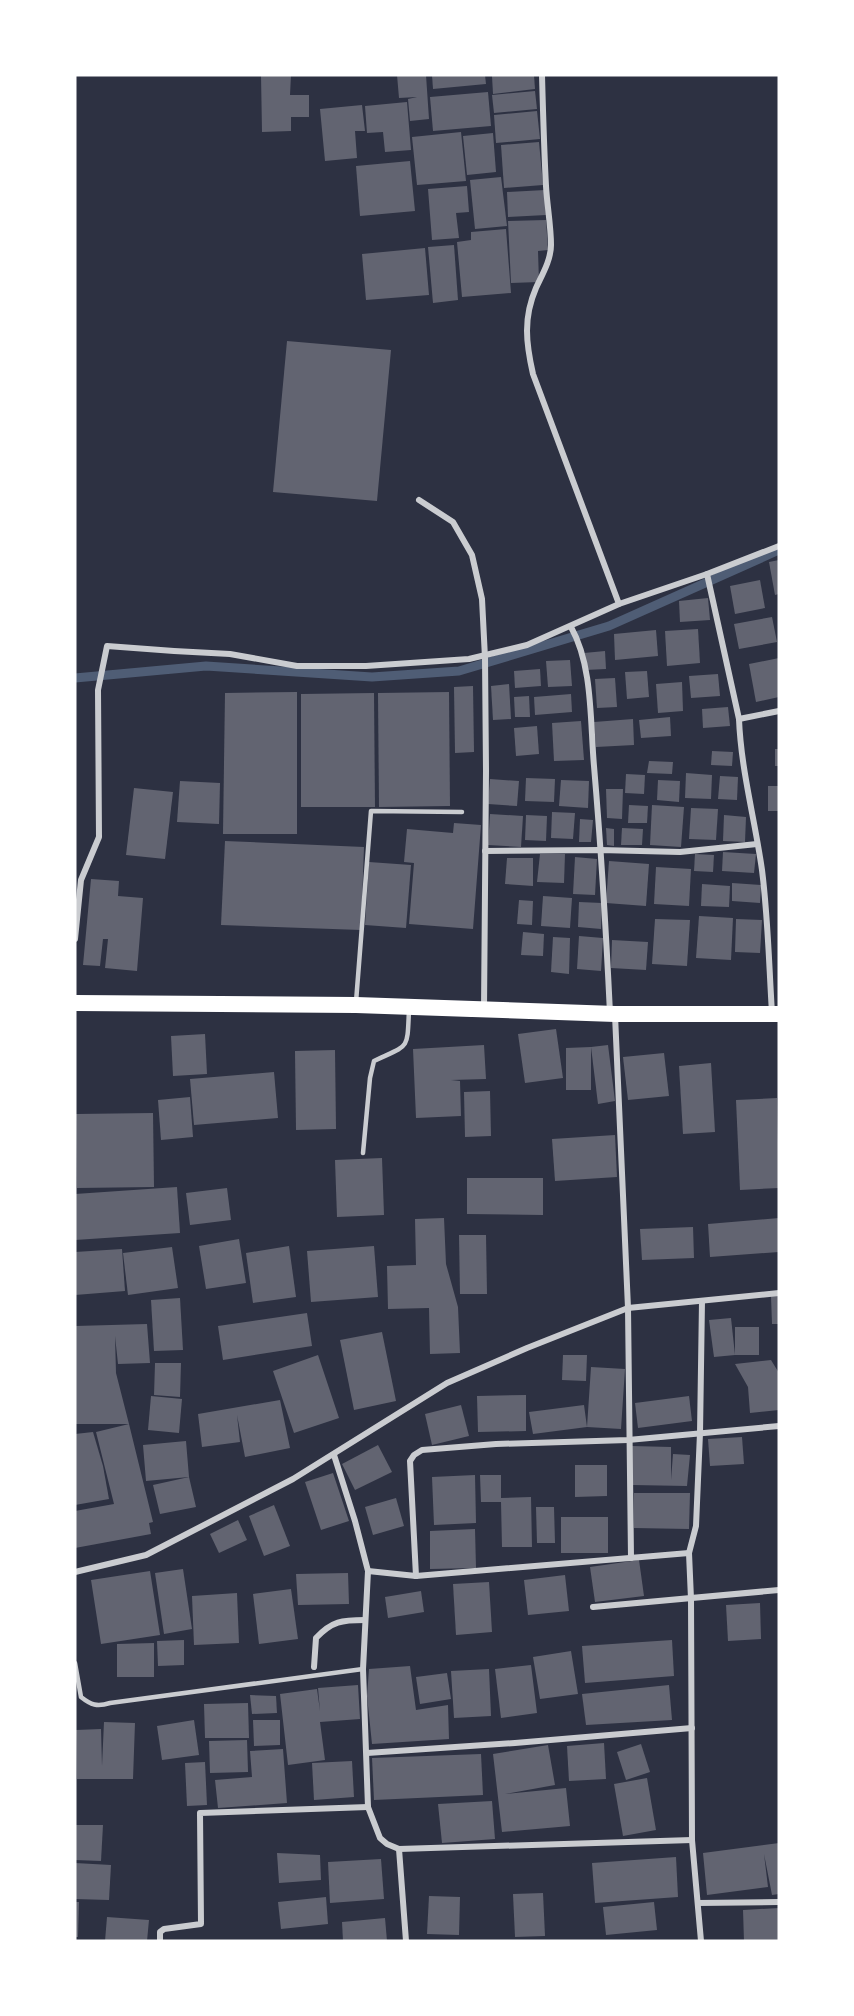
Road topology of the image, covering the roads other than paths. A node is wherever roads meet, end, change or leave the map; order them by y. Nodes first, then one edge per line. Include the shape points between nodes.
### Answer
1 (542, 75) edge
2 (418, 500) dead end
3 (779, 546) edge
4 (707, 575) junction
5 (620, 604) junction
6 (572, 629) junction
7 (485, 657) junction
8 (779, 711) edge
9 (740, 719) junction
10 (462, 812) dead end
11 (757, 844) junction
12 (600, 850) junction
13 (485, 851) junction
14 (75, 939) edge
15 (75, 1003) edge
16 (356, 1005) junction
17 (409, 1007) junction
18 (484, 1009) junction
19 (75, 1012) edge
20 (613, 1014) junction
21 (776, 1014) edge
22 (363, 1153) dead end
23 (779, 1293) edge
24 (702, 1301) junction
25 (628, 1308) junction
26 (779, 1426) edge
27 (700, 1433) junction
28 (628, 1440) junction
29 (334, 1455) junction
30 (689, 1553) junction
31 (631, 1558) junction
32 (368, 1571) junction
33 (75, 1572) edge
34 (416, 1576) junction
35 (779, 1590) edge
36 (691, 1599) junction
37 (593, 1608) dead end
38 (365, 1620) junction
39 (75, 1663) edge
40 (314, 1667) dead end
41 (363, 1669) junction
42 (692, 1728) junction
43 (367, 1753) junction
44 (368, 1807) junction
45 (692, 1840) junction
46 (399, 1849) junction
47 (779, 1902) edge
48 (698, 1903) junction
49 (160, 1941) edge
50 (406, 1941) edge
51 (701, 1941) edge

1 - 5 street via 551,247 526,316 528,353
2 - 7 street via 453,522 472,555 482,599
3 - 4 street
4 - 5 street
4 - 9 street
5 - 6 street
6 - 7 street
6 - 12 street via 580,646 589,697
7 - 13 street
7 - 14 street via 366,666 297,666 230,654 107,646 98,690 99,837 81,880
8 - 9 street
9 - 11 street
10 - 16 lane via 371,811
11 - 12 street via 680,852
11 - 21 street
12 - 13 street
12 - 20 street
13 - 18 street
15 - 16 highway
15 - 19 street
16 - 17 highway
17 - 18 highway
17 - 22 lane via 408,1040 401,1049 374,1061
18 - 20 highway
20 - 21 highway
20 - 25 street
23 - 24 street
24 - 25 street
24 - 27 street
25 - 28 street
25 - 29 street via 447,1383
26 - 27 street
27 - 28 street
27 - 30 street via 696,1526
28 - 31 street
28 - 34 street via 496,1444 422,1450 414,1455 410,1461
29 - 32 street
29 - 33 street via 146,1555
30 - 31 street
30 - 36 street
31 - 34 street
32 - 34 street
32 - 38 street
35 - 36 street
36 - 37 street
36 - 42 street
38 - 40 street via 345,1620 326,1628 316,1638
38 - 41 street
39 - 41 lane via 81,1697 99,1706
41 - 43 street
42 - 43 street
42 - 45 street
43 - 44 street
44 - 46 street via 380,1838
44 - 49 street via 200,1813 201,1924 164,1929
45 - 46 street
45 - 48 street
46 - 50 street
47 - 48 street
48 - 51 street

